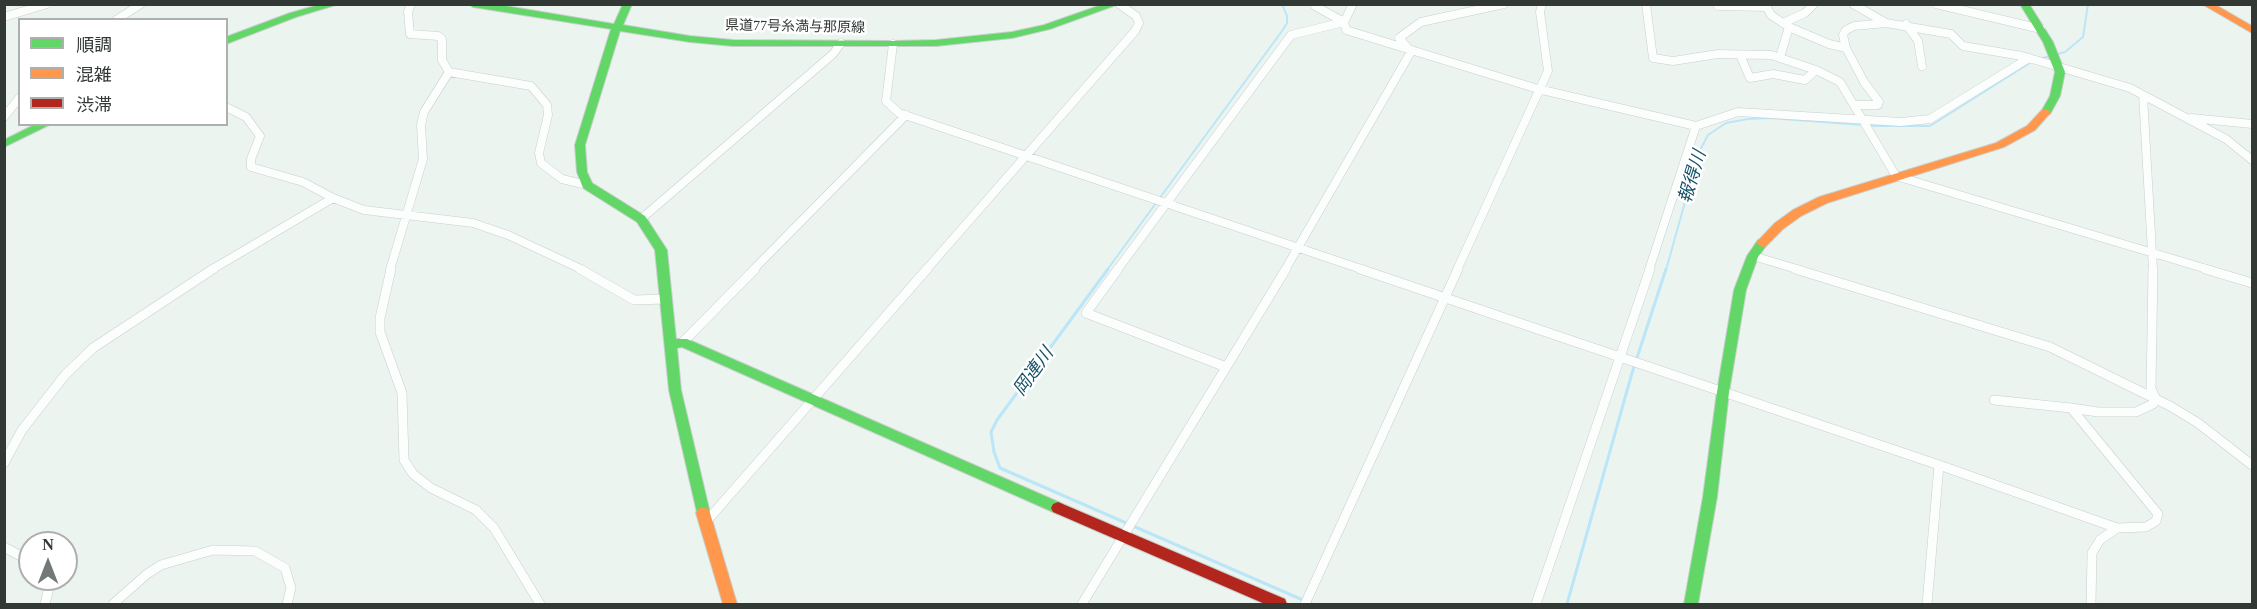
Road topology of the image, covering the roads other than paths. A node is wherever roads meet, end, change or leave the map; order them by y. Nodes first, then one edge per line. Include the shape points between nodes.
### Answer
1 (47, 4) edge
2 (141, 4) edge
3 (335, 4) edge
4 (411, 4) edge
5 (473, 4) edge
6 (628, 4) edge
7 (1117, 4) edge
8 (1353, 4) edge
9 (1504, 4) edge
10 (1542, 4) edge
11 (1646, 4) edge
12 (1814, 4) edge
13 (1936, 4) edge
14 (2024, 4) edge
15 (2206, 4) edge
16 (1856, 5) edge
17 (1315, 6) dead end
18 (1718, 6) edge
19 (1766, 6) edge
20 (4, 17) edge
21 (119, 18) edge
22 (1344, 22) junction
23 (1886, 23) junction
24 (1906, 24) junction
25 (1786, 25) junction
26 (616, 29) junction
27 (2041, 29) junction
28 (2253, 30) edge
29 (228, 40) edge
30 (841, 43) junction
31 (893, 44) junction
32 (1846, 48) junction
33 (1412, 50) junction
34 (1740, 55) junction
35 (1780, 57) junction
36 (2029, 58) junction
37 (1922, 66) dead end
38 (2057, 67) junction
39 (1816, 70) junction
40 (449, 72) junction
41 (1538, 90) junction
42 (2143, 94) junction
43 (18, 100) edge
44 (1854, 105) junction
45 (228, 108) edge
46 (906, 115) junction
47 (4, 117) edge
48 (2185, 117) junction
49 (1863, 118) junction
50 (2253, 124) edge
51 (42, 126) edge
52 (1696, 126) junction
53 (4, 144) edge
54 (1025, 155) junction
55 (2253, 159) edge
56 (1896, 176) junction
57 (587, 185) junction
58 (333, 198) junction
59 (1167, 203) junction
60 (406, 213) junction
61 (641, 219) junction
62 (1299, 247) junction
63 (2153, 255) junction
64 (1753, 256) junction
65 (2253, 283) edge
66 (1444, 297) junction
67 (666, 299) junction
68 (683, 342) junction
69 (669, 345) junction
70 (1624, 358) junction
71 (1226, 367) junction
72 (1723, 392) junction
73 (2157, 399) junction
74 (811, 400) junction
75 (1994, 400) dead end
76 (2072, 408) junction
77 (4, 463) edge
78 (1939, 465) junction
79 (2253, 465) edge
80 (705, 524) junction
81 (2117, 528) junction
82 (1121, 537) junction
83 (4, 547) edge
84 (18, 555) edge
85 (113, 604) edge
86 (287, 604) edge
87 (540, 604) edge
88 (730, 604) edge
89 (1082, 604) edge
90 (1280, 604) edge
91 (1305, 604) edge
92 (1536, 604) edge
93 (1690, 604) edge
94 (1927, 604) edge
95 (2091, 604) edge

1 - 20 street
2 - 21 street
3 - 29 main road via 293,15
4 - 40 street via 410,34 442,39 442,60
5 - 26 main road, 県道77号糸満与那原線
6 - 26 main road
7 - 31 main road, 県道77号糸満与那原線 via 1012,35
7 - 54 street via 1136,16 1139,23 1135,31
8 - 22 street
9 - 33 street via 1421,22 1399,38
10 - 41 street via 1548,71
11 - 34 street via 1653,58 1673,61
12 - 25 street
13 - 27 street
14 - 27 main road
15 - 28 main road
16 - 23 street
17 - 22 street
18 - 19 street
19 - 25 street
22 - 33 street via 1347,30
22 - 59 street via 1291,34
23 - 24 street
23 - 32 street via 1846,30
24 - 36 street via 1951,34 1963,46
24 - 37 street via 1918,41
25 - 32 street
25 - 35 street
26 - 30 main road, 県道77号糸満与那原線 via 733,43
26 - 57 main road via 580,145
27 - 38 main road
30 - 31 main road, 県道77号糸満与那原線
30 - 61 street
31 - 46 street via 886,101
32 - 44 street via 1854,67 1879,102
33 - 41 street
33 - 62 street
34 - 35 street
34 - 39 street via 1750,78 1773,74 1805,80
35 - 39 street
36 - 38 street
36 - 49 street via 1930,119 1901,122
38 - 42 street
38 - 56 main road via 2060,72 2055,96 2031,128 2000,145
39 - 44 street via 1840,82
40 - 57 street via 531,86 547,105 539,153 541,163 562,179
40 - 60 street via 424,112 423,159
41 - 52 street
41 - 66 street
42 - 48 street
42 - 63 street
43 - 47 street
44 - 49 street
45 - 58 street via 246,117 260,136 251,167 303,182
46 - 54 street
46 - 68 street
48 - 50 street
48 - 55 street
49 - 52 street via 1738,112
49 - 56 street
51 - 53 main road
52 - 70 street
54 - 59 street
54 - 74 street
56 - 63 street
56 - 64 main road via 1823,200 1797,213 1766,238
57 - 61 main road
58 - 60 street via 364,210
58 - 77 street via 228,259 93,348 65,375 22,430
59 - 62 street
59 - 71 street via 1086,313
60 - 67 street via 472,223 575,266 634,300
60 - 87 street via 380,318 380,332 402,393 405,459 413,474 430,488 469,506 494,528
61 - 67 main road via 661,250
62 - 66 street
62 - 71 street
63 - 65 street
63 - 73 street via 2151,389
64 - 72 main road via 1740,291
64 - 73 street via 2050,347
66 - 70 street
66 - 91 street
67 - 69 main road
68 - 69 main road
68 - 74 main road
69 - 80 main road
70 - 72 street
70 - 92 street
71 - 82 street
72 - 78 street
72 - 93 main road via 1710,497
73 - 76 street via 2136,412
73 - 79 street via 2198,423
74 - 80 street
74 - 82 main road
75 - 76 street
76 - 81 street via 2158,514 2156,521 2146,527
78 - 81 street
78 - 94 street
80 - 88 main road
81 - 95 street via 2100,540 2092,553
82 - 89 street
82 - 90 main road
83 - 84 street
85 - 86 street via 160,566 213,550 255,551 285,567 291,588

